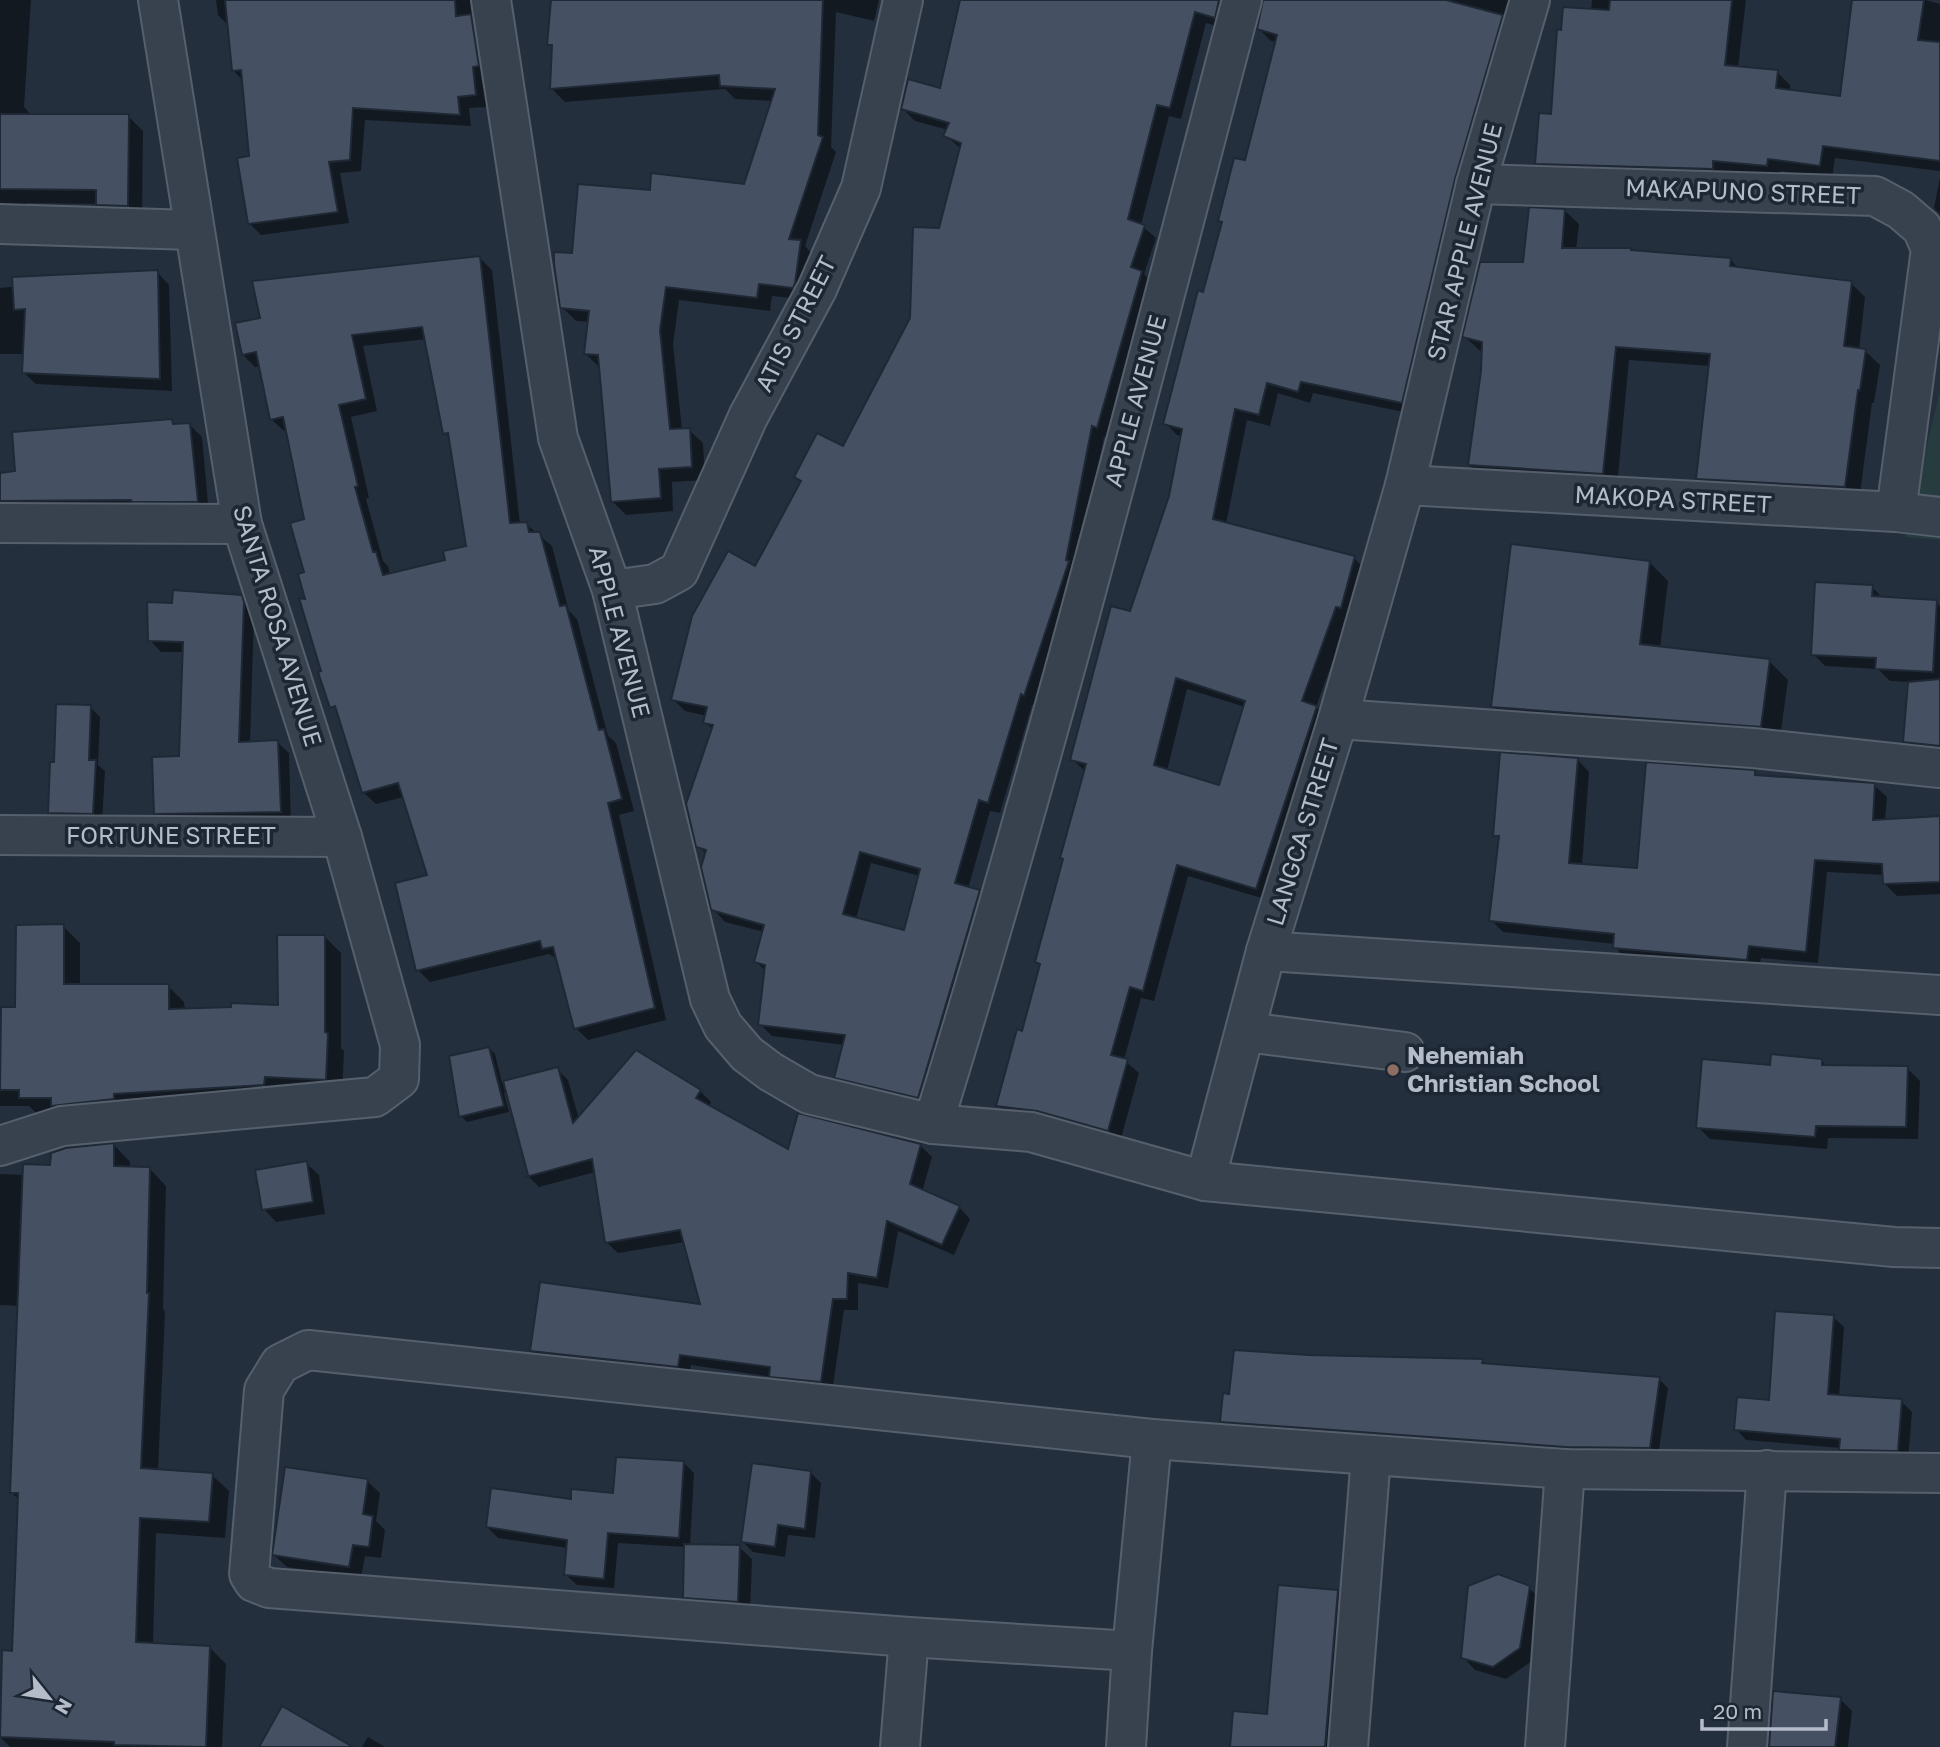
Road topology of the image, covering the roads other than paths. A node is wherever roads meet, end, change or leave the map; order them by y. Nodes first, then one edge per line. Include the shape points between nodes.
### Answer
1 (158, 0) edge
2 (491, 0) edge
3 (903, 0) edge
4 (1242, 0) edge
5 (1530, 0) edge
6 (1476, 184) junction
7 (0, 224) edge
8 (193, 230) junction
9 (1405, 485) junction
10 (1896, 512) junction
11 (1940, 517) edge
12 (0, 523) edge
13 (242, 524) junction
14 (612, 590) junction
15 (1338, 719) junction
16 (1940, 768) edge
17 (0, 835) edge
18 (342, 837) junction
19 (1266, 951) junction
20 (1940, 995) edge
21 (1246, 1032) junction
22 (1405, 1052) dead end
23 (933, 1124) junction
24 (0, 1146) edge
25 (1205, 1181) junction
26 (1940, 1248) edge
27 (1152, 1439) junction
28 (1371, 1456) junction
29 (1565, 1469) junction
30 (1767, 1470) junction
31 (1940, 1473) edge
32 (909, 1637) junction
33 (1132, 1651) junction
34 (900, 1747) edge
35 (1126, 1747) edge
36 (1348, 1747) edge
37 (1545, 1747) edge
38 (1747, 1747) edge

1 - 8 street, SANTA ROSA AVENUE
2 - 14 street, APPLE AVENUE via 558,438
3 - 14 street, ATIS STREET via 861,188 817,289 748,416 679,572 655,584
4 - 23 street, APPLE AVENUE via 1096,555 979,978
5 - 6 street, STAR APPLE AVENUE
6 - 9 street, STAR APPLE AVENUE
6 - 10 street, MAKAPUNO STREET via 1875,196 1901,209 1922,228 1931,249
7 - 8 street
8 - 13 street, SANTA ROSA AVENUE
9 - 10 street, MAKOPA STREET
9 - 15 street, LANGCA STREET
10 - 11 street, MAKOPA STREET
12 - 13 street
13 - 18 street, SANTA ROSA AVENUE
14 - 23 street, APPLE AVENUE via 710,999 723,1026 747,1055 809,1094
15 - 16 street via 1752,748
15 - 19 street, LANGCA STREET
17 - 18 street, FORTUNE STREET
18 - 24 street, SANTA ROSA AVENUE via 400,1045 399,1079 375,1097 62,1126
19 - 20 street
19 - 21 street, LANGCA STREET
21 - 22 street
21 - 25 street, LANGCA STREET
23 - 25 street, APPLE AVENUE via 1031,1132
25 - 26 street, APPLE AVENUE
27 - 28 street
27 - 32 street via 308,1350 281,1364 264,1390 249,1574 254,1582 269,1588
27 - 33 street
28 - 29 street
28 - 36 street
29 - 30 street
29 - 37 street
30 - 31 street
30 - 38 street
32 - 33 street
32 - 34 street
33 - 35 street

